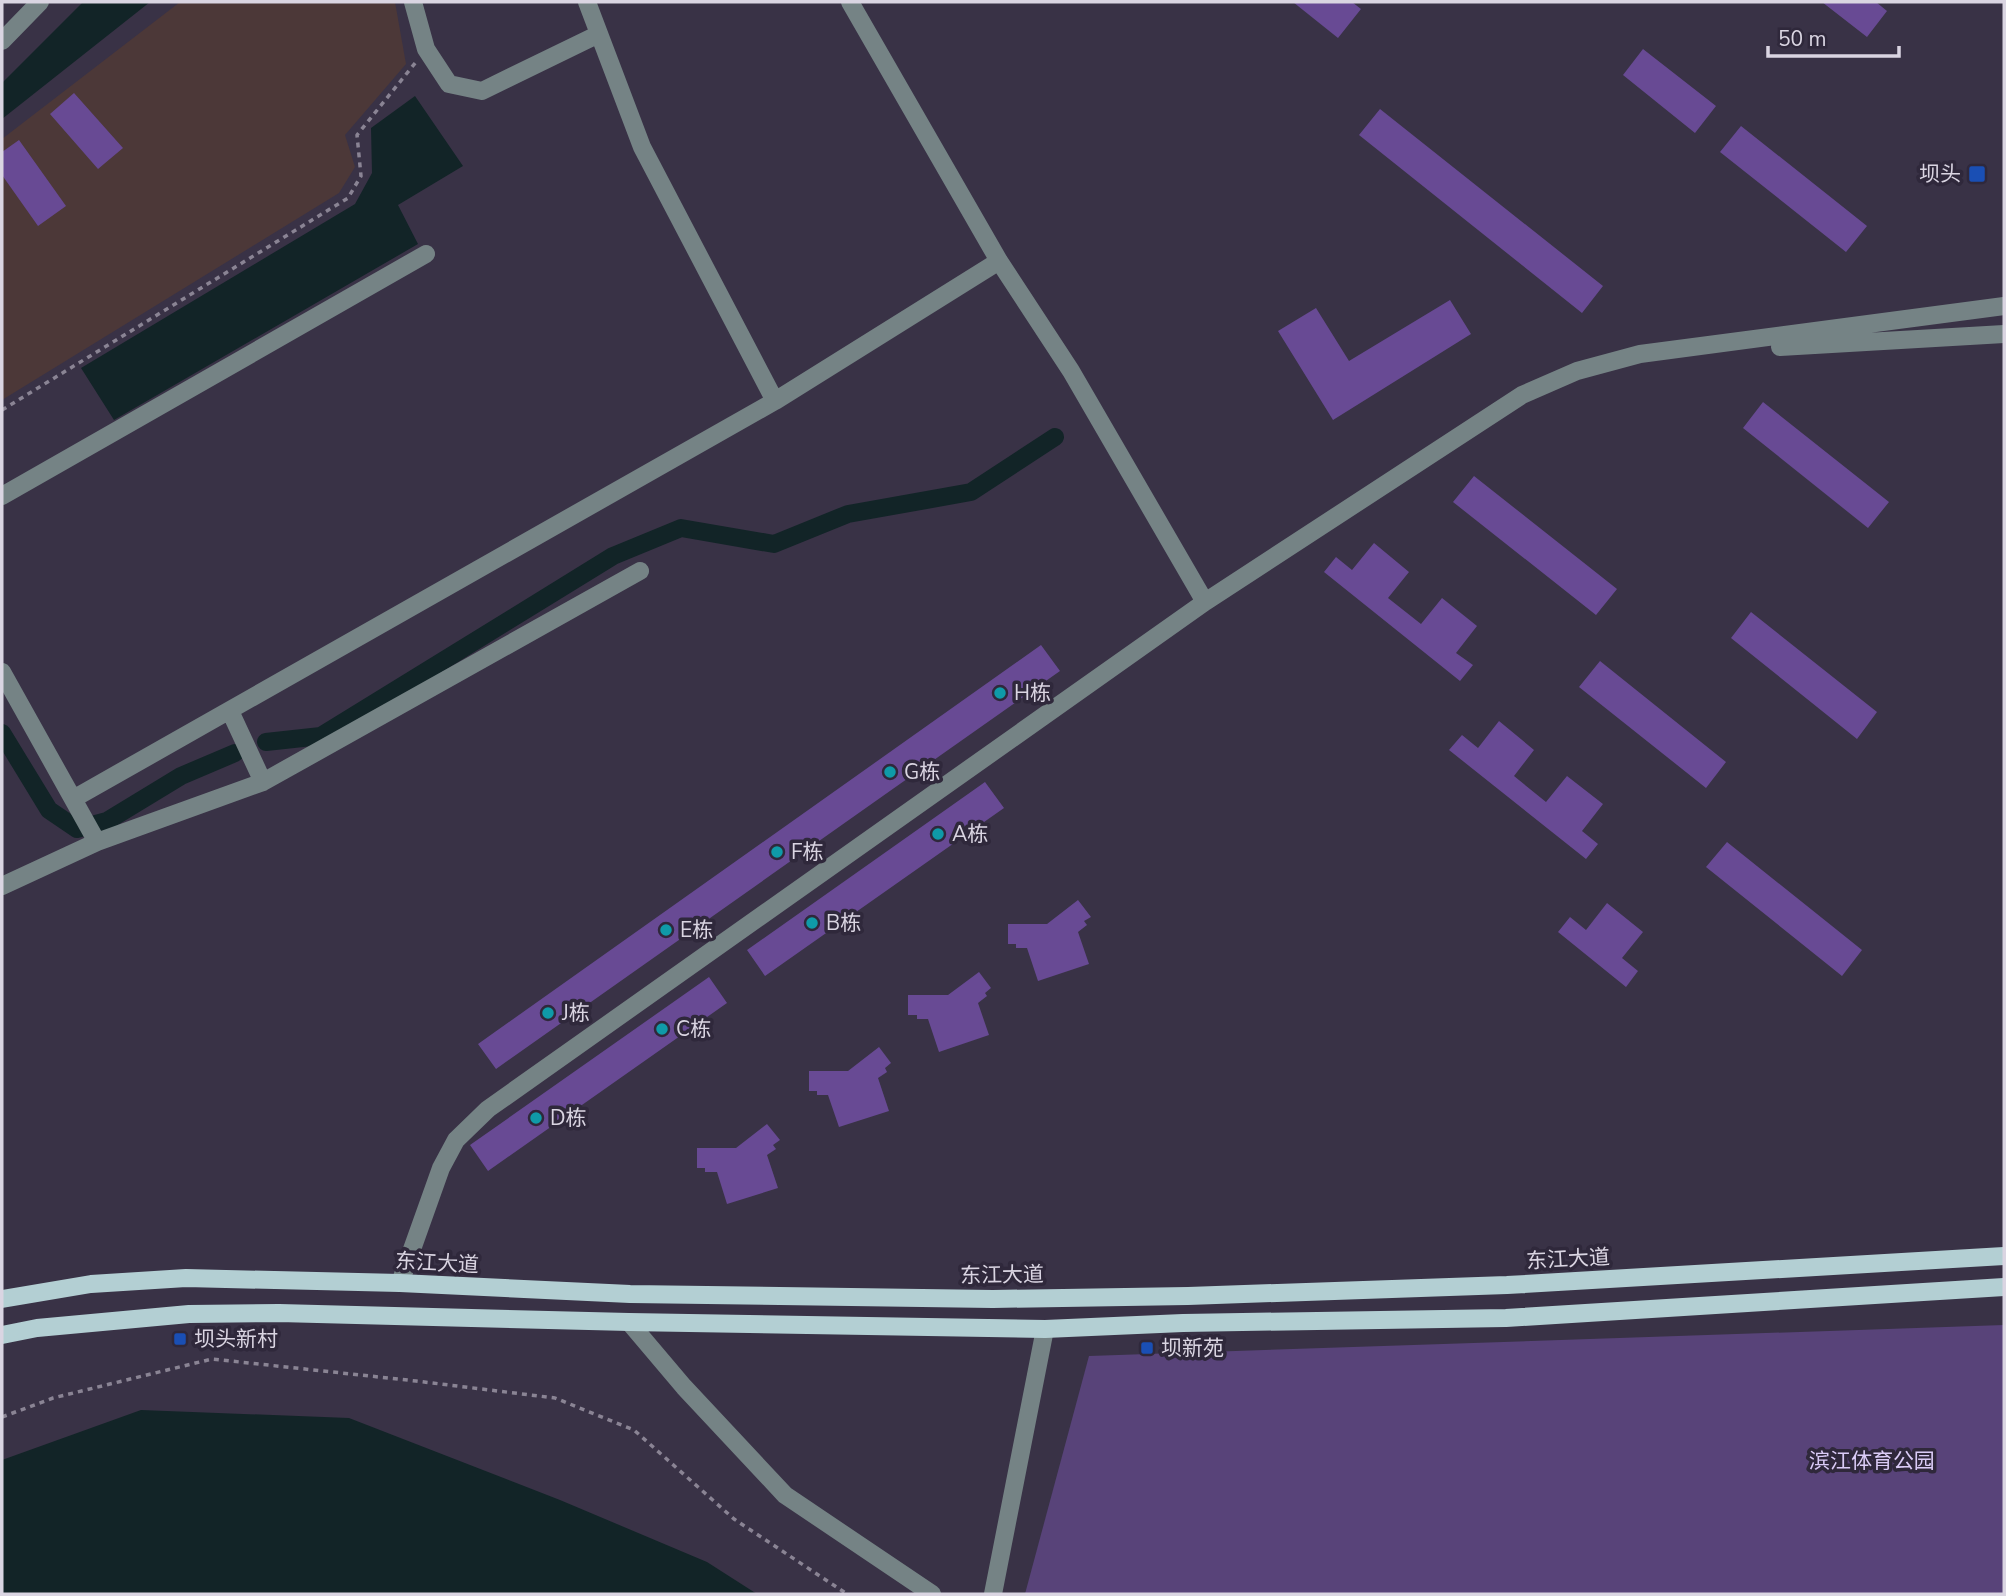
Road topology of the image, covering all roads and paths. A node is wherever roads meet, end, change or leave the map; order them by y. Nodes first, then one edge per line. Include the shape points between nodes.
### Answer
1 (40, 2) edge
2 (413, 2) edge
3 (587, 2) edge
4 (850, 2) edge
5 (599, 34) junction
6 (2, 41) edge
7 (426, 49) junction
8 (426, 254) dead end
9 (999, 261) junction
10 (2004, 306) edge
11 (2004, 334) edge
12 (1640, 354) junction
13 (775, 401) junction
14 (2, 410) edge
15 (2, 496) edge
16 (640, 571) dead end
17 (1205, 602) junction
18 (2, 672) edge
19 (230, 711) junction
20 (263, 782) junction
21 (73, 799) junction
22 (97, 842) junction
23 (2, 886) edge
24 (2004, 1256) edge
25 (400, 1283) junction
26 (2004, 1287) edge
27 (2, 1299) edge
28 (629, 1322) junction
29 (1045, 1329) junction
30 (2, 1335) edge
31 (2, 1417) edge
32 (847, 1594) edge
33 (932, 1594) edge
34 (993, 1594) edge

1 - 6 street
2 - 7 street
3 - 5 street
4 - 9 street
5 - 7 street via 482,91 449,83
5 - 13 street via 642,147
7 - 14 path via 357,135 361,176 348,198
8 - 15 street
9 - 13 street
9 - 17 street via 1071,371
10 - 12 street
11 - 12 street
12 - 17 street via 1577,371 1522,395
13 - 19 street
16 - 20 street
17 - 25 street via 488,1109 456,1140 441,1168
18 - 21 street
19 - 20 street
19 - 21 street
20 - 22 street
21 - 22 street
22 - 23 street
24 - 25 main road, 东江大道 via 1507,1285 1188,1296 630,1294
25 - 27 main road, 东江大道 via 186,1278 91,1284
26 - 29 main road via 1506,1318
28 - 29 main road
28 - 30 main road via 189,1314
28 - 33 street via 785,1495
29 - 34 street
31 - 32 path via 53,1398 212,1359 555,1398 634,1430 734,1519

